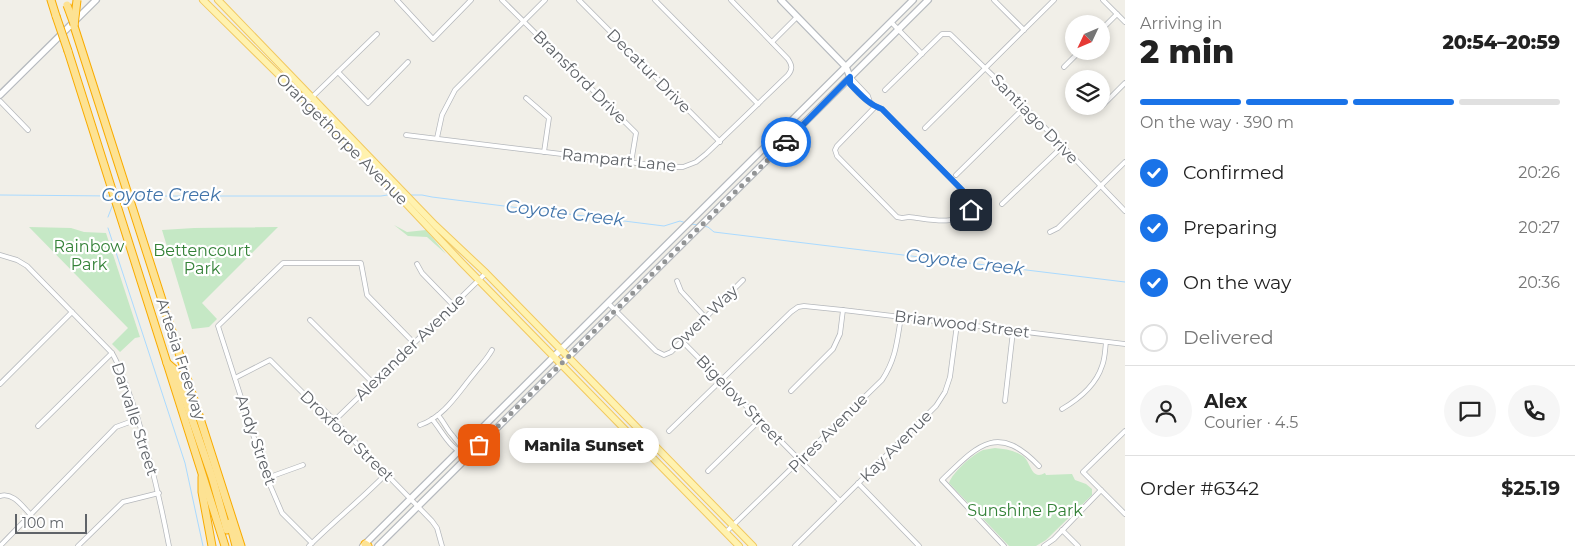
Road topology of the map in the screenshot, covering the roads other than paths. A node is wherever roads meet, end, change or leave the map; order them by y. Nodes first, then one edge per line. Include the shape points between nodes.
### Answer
1 (51, 0) edge
2 (77, 0) edge
3 (96, 0) edge
4 (203, 0) edge
5 (218, 0) edge
6 (397, 0) edge
7 (471, 0) edge
8 (502, 0) edge
9 (545, 0) edge
10 (579, 0) edge
11 (655, 0) edge
12 (731, 0) edge
13 (781, 0) edge
14 (914, 0) edge
15 (928, 0) edge
16 (994, 0) edge
17 (1054, 0) edge
18 (1103, 0) edge
19 (66, 2) edge
20 (1117, 14) junction
21 (797, 17) junction
22 (1110, 21) edge
23 (524, 22) junction
24 (891, 22) junction
25 (1125, 22) edge
26 (74, 26) junction
27 (898, 30) junction
28 (1024, 30) junction
29 (377, 34) dead end
30 (772, 42) junction
31 (922, 54) junction
32 (1071, 60) edge
33 (408, 62) dead end
34 (846, 67) junction
35 (1064, 67) dead end
36 (986, 69) junction
37 (338, 72) junction
38 (850, 77) junction
39 (1125, 83) edge
40 (885, 90) dead end
41 (0, 95) edge
42 (312, 97) junction
43 (526, 98) dead end
44 (1110, 98) edge
45 (0, 101) edge
46 (306, 103) junction
47 (758, 104) junction
48 (875, 107) junction
49 (1025, 108) junction
50 (925, 128) dead end
51 (28, 130) dead end
52 (406, 135) dead end
53 (437, 138) junction
54 (720, 142) junction
55 (1063, 146) junction
56 (544, 152) junction
57 (1125, 162) edge
58 (631, 163) junction
59 (378, 170) junction
60 (956, 175) dead end
61 (1100, 187) junction
62 (1002, 204) dead end
63 (1125, 211) edge
64 (431, 225) junction
65 (1050, 232) dead end
66 (0, 255) edge
67 (417, 264) dead end
68 (486, 273) junction
69 (479, 280) junction
70 (677, 280) dead end
71 (743, 280) dead end
72 (608, 303) junction
73 (453, 305) junction
74 (616, 310) junction
75 (843, 310) junction
76 (72, 312) junction
77 (706, 317) junction
78 (901, 317) junction
79 (310, 320) dead end
80 (957, 324) junction
81 (171, 327) junction
82 (1013, 331) junction
83 (682, 341) junction
84 (1106, 342) junction
85 (414, 343) junction
86 (1125, 344) edge
87 (492, 350) dead end
88 (561, 350) junction
89 (112, 353) junction
90 (554, 357) junction
91 (568, 357) junction
92 (167, 363) junction
93 (561, 364) junction
94 (235, 378) junction
95 (721, 381) junction
96 (373, 383) junction
97 (0, 384) edge
98 (791, 391) dead end
99 (1004, 401) dead end
100 (1062, 409) dead end
101 (438, 415) junction
102 (138, 419) junction
103 (432, 420) junction
104 (760, 420) junction
105 (334, 421) junction
106 (420, 425) dead end
107 (38, 426) dead end
108 (670, 431) dead end
109 (1125, 433) edge
110 (464, 446) junction
111 (458, 452) junction
112 (468, 456) junction
113 (800, 461) junction
114 (303, 465) dead end
115 (1039, 466) dead end
116 (201, 469) junction
117 (708, 471) dead end
118 (387, 474) junction
119 (267, 478) junction
120 (858, 484) junction
121 (1102, 490) junction
122 (159, 494) junction
123 (0, 496) edge
124 (411, 498) junction
125 (840, 502) junction
126 (418, 506) junction
127 (30, 514) junction
128 (1125, 514) edge
129 (733, 526) junction
130 (1062, 530) junction
131 (726, 532) junction
132 (310, 544) edge
133 (365, 545) edge
134 (0, 546) edge
135 (78, 546) edge
136 (169, 546) edge
137 (212, 546) edge
138 (225, 546) edge
139 (232, 546) edge
140 (236, 546) edge
141 (241, 546) edge
142 (378, 546) edge
143 (442, 546) edge
144 (740, 546) edge
145 (753, 546) edge
146 (795, 546) edge
147 (920, 546) edge
148 (1004, 546) edge
149 (1044, 546) edge
150 (1078, 546) edge

1 - 92 highway, Artesia Freeway, bridge
2 - 26 highway, bridge
3 - 41 main road
4 - 46 main road, Orangethorpe Avenue
5 - 42 main road, Orangethorpe Avenue
6 - 7 street via 433,38
8 - 23 street, Bransford Drive
9 - 23 street
10 - 54 street, Decatur Drive
11 - 47 street
12 - 30 street
13 - 21 main road
14 - 24 main road
15 - 27 main road
16 - 28 street
17 - 28 street
18 - 20 street
19 - 26 highway, Artesia Freeway, bridge
20 - 22 street
20 - 25 street
21 - 30 street
21 - 34 main road
23 - 53 street via 455,90 442,115
23 - 58 street, Bransford Drive via 636,133
24 - 27 street
24 - 34 main road
26 - 81 highway, Artesia Freeway
27 - 31 street
27 - 38 main road
28 - 36 street
29 - 37 street
30 - 47 street, Rampart Lane via 792,66 788,75
31 - 36 street, Santiago Drive via 942,34 948,33
31 - 40 street
32 - 35 street
33 - 37 street via 368,103
34 - 38 main road
34 - 72 main road
36 - 49 street, Santiago Drive
36 - 50 street
37 - 42 street
38 - 48 street via 850,84
38 - 74 main road
39 - 44 street
42 - 46 street
42 - 59 main road, Orangethorpe Avenue via 361,147
43 - 56 street via 549,118
45 - 51 street
46 - 59 main road, Orangethorpe Avenue
47 - 54 street, Rampart Lane
48 - 48 street via 837,146 834,150 837,156 896,217 950,221 969,212 972,207 970,198 882,109
49 - 55 street, Santiago Drive
49 - 60 street
52 - 53 street, Rampart Lane
53 - 56 street, Rampart Lane
54 - 58 street, Rampart Lane via 696,162 683,167
55 - 61 street, Santiago Drive
55 - 62 street
56 - 58 street, Rampart Lane
57 - 61 street
59 - 64 main road, Orangethorpe Avenue
61 - 63 street, Santiago Drive
61 - 65 street
64 - 68 main road, Orangethorpe Avenue
64 - 69 main road, Orangethorpe Avenue
66 - 76 street, Darvalle Street via 27,266
67 - 73 street
68 - 69 street, Alexander Avenue
68 - 88 main road, Orangethorpe Avenue
69 - 73 street, Alexander Avenue
69 - 90 main road, Orangethorpe Avenue
70 - 77 street via 681,291
71 - 77 street, Owen Way
72 - 74 street
72 - 88 main road
73 - 85 street, Alexander Avenue
74 - 83 street, Owen Way via 656,351 664,355
74 - 91 main road
75 - 78 street, Briarwood Street
75 - 95 street, Briarwood Street via 798,307
75 - 98 street via 840,334 833,348
76 - 89 street, Darvalle Street
76 - 97 street
77 - 83 street, Owen Way
78 - 80 street, Briarwood Street
78 - 113 street, Pires Avenue via 896,350 882,380
79 - 96 street
80 - 82 street, Briarwood Street
80 - 120 street, Kay Avenue via 945,392 936,406
81 - 140 highway via 170,335
81 - 141 highway, Artesia Freeway
82 - 84 street, Briarwood Street
82 - 99 street
83 - 95 street, Bigelow Street
84 - 86 street, Briarwood Street
84 - 100 street via 1103,365 1096,379 1074,402
85 - 94 street, Andy Street via 367,295 361,263 283,263 218,326
85 - 96 street, Alexander Avenue
87 - 101 street
88 - 90 main road
88 - 91 main road, Orangethorpe Avenue
89 - 102 street, Darvalle Street via 120,366
89 - 107 street
90 - 93 main road, Orangethorpe Avenue
90 - 110 main road
91 - 93 main road
91 - 129 main road, Orangethorpe Avenue
92 - 116 highway, Artesia Freeway
92 - 139 highway via 175,370
93 - 112 main road
93 - 131 main road, Orangethorpe Avenue
94 - 105 street, Droxford Street via 270,360
94 - 119 street, Andy Street
95 - 104 street, Bigelow Street
95 - 108 street
96 - 105 street, Alexander Avenue
101 - 103 street
101 - 110 street via 452,436
102 - 122 street, Darvalle Street
102 - 127 street via 116,427
103 - 106 street
103 - 111 street
104 - 113 street, Bigelow Street
104 - 117 street
105 - 118 street, Droxford Street
109 - 121 street via 1083,472
110 - 111 main road
110 - 112 street
111 - 112 street
111 - 124 main road
112 - 126 main road
113 - 125 street, Bigelow Street
113 - 129 street, Pires Avenue
114 - 119 street
115 - 148 street via 1020,449 1003,443 985,444 971,452 942,480
116 - 137 highway
116 - 138 highway, Artesia Freeway
118 - 124 street, Droxford Street
118 - 132 street
119 - 132 street, Andy Street via 282,513
120 - 125 street, Kay Avenue
120 - 147 street
121 - 128 street
121 - 130 street
122 - 135 street via 123,502
122 - 136 street, Darvalle Street
123 - 127 street via 11,496
124 - 126 street, Droxford Street
124 - 133 main road
125 - 146 street, Kay Avenue
126 - 142 main road
126 - 143 street, Droxford Street via 437,528
127 - 134 street
129 - 131 street, Pires Avenue
129 - 145 main road, Orangethorpe Avenue
130 - 149 street
130 - 150 street
131 - 144 main road, Orangethorpe Avenue

